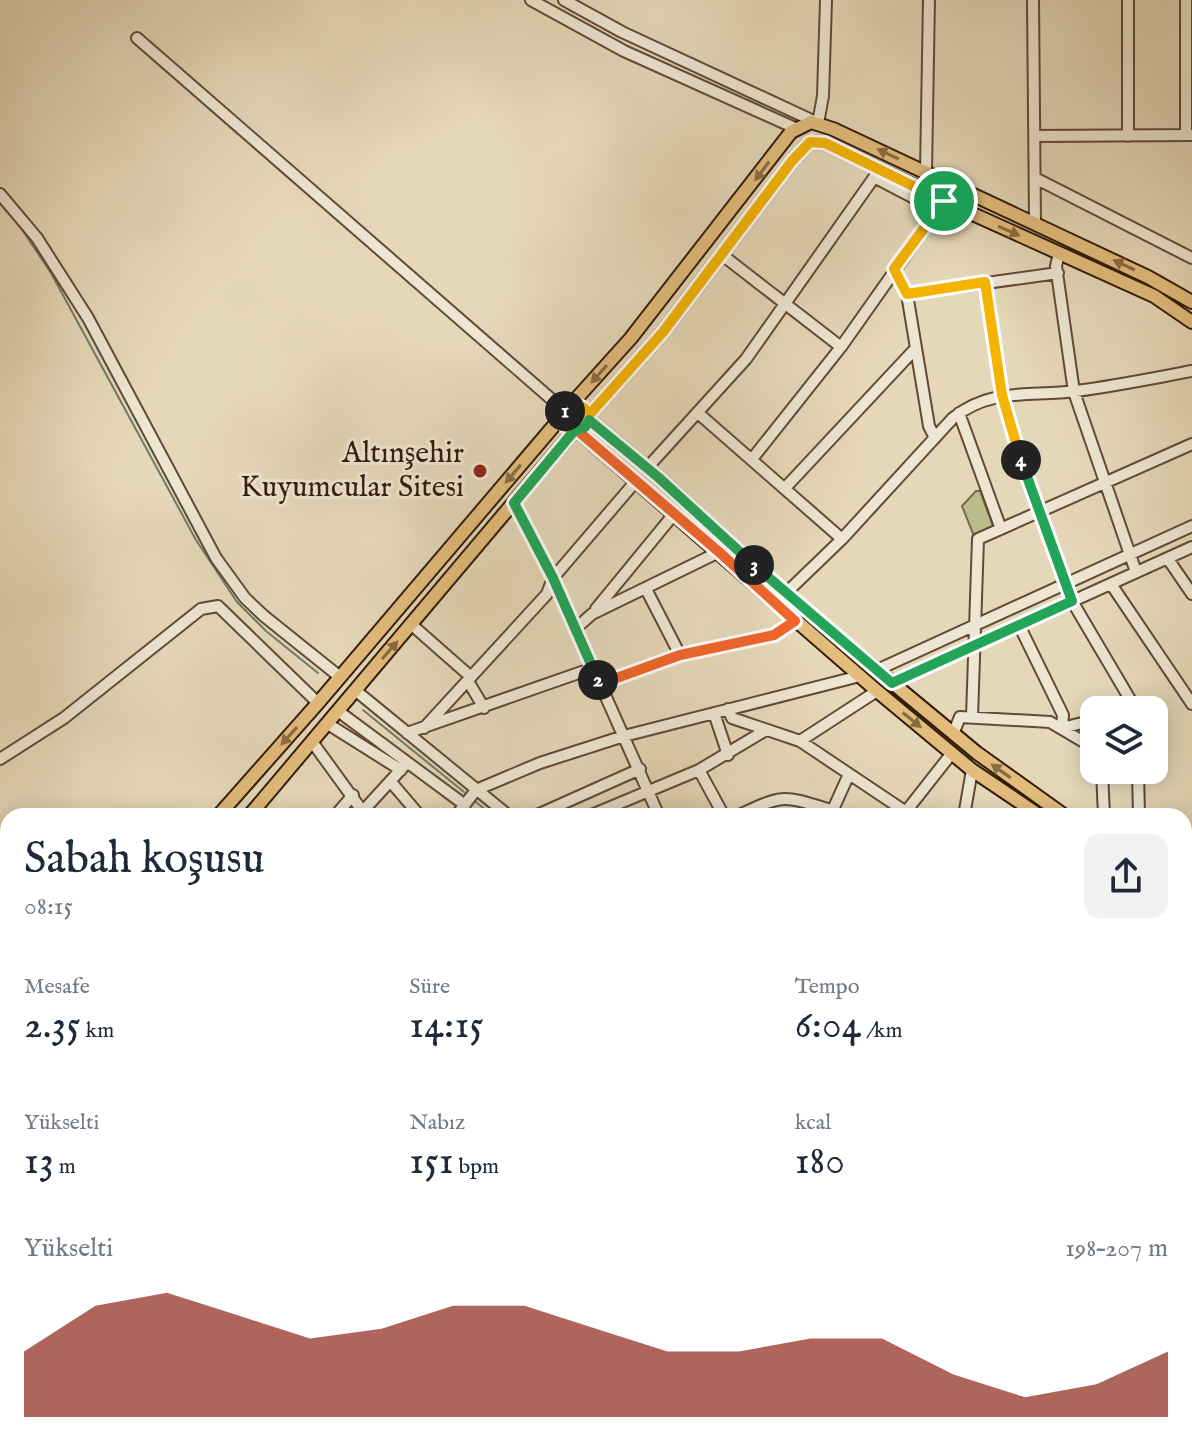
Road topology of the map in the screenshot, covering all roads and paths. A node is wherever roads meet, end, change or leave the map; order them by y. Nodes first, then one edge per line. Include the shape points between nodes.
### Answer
1 (531, 0) edge
2 (564, 0) edge
3 (826, 0) edge
4 (929, 0) edge
5 (1033, 0) edge
6 (1128, 0) edge
7 (1186, 0) edge
8 (137, 38) dead end
9 (818, 123) junction
10 (795, 128) junction
11 (1189, 135) edge
12 (1035, 136) junction
13 (1128, 136) junction
14 (926, 172) junction
15 (878, 174) junction
16 (1035, 178) junction
17 (0, 194) edge
18 (940, 206) junction
19 (1035, 224) junction
20 (1059, 253) junction
21 (721, 254) junction
22 (1192, 258) edge
23 (894, 269) junction
24 (1058, 273) junction
25 (985, 282) junction
26 (907, 294) junction
27 (785, 302) junction
28 (1192, 302) edge
29 (1192, 322) edge
30 (841, 347) junction
31 (916, 348) junction
32 (1192, 371) edge
33 (1074, 392) junction
34 (1002, 395) junction
35 (566, 411) junction
36 (698, 413) junction
37 (959, 413) junction
38 (594, 417) junction
39 (580, 434) junction
40 (935, 438) junction
41 (1192, 444) edge
42 (752, 459) junction
43 (647, 468) junction
44 (636, 481) junction
45 (1105, 483) junction
46 (785, 488) junction
47 (514, 503) junction
48 (1040, 512) junction
49 (674, 514) junction
50 (1192, 526) edge
51 (1001, 529) junction
52 (842, 539) junction
53 (1192, 547) edge
54 (719, 552) junction
55 (1130, 555) junction
56 (1168, 559) junction
57 (1136, 572) junction
58 (553, 578) junction
59 (1066, 584) junction
60 (1111, 584) junction
61 (646, 589) junction
62 (785, 594) junction
63 (1192, 594) edge
64 (1072, 601) junction
65 (592, 614) junction
66 (795, 621) junction
67 (412, 625) junction
68 (975, 625) junction
69 (1019, 625) junction
70 (575, 629) junction
71 (975, 645) junction
72 (680, 655) junction
73 (593, 668) junction
74 (877, 670) junction
75 (860, 676) junction
76 (340, 677) junction
77 (470, 679) junction
78 (892, 683) junction
79 (600, 684) junction
80 (355, 690) junction
81 (877, 691) junction
82 (1126, 696) edge
83 (318, 703) junction
84 (1192, 704) edge
85 (484, 708) junction
86 (728, 709) junction
87 (338, 711) junction
88 (714, 713) junction
89 (972, 717) junction
90 (328, 724) junction
91 (1080, 724) edge
92 (424, 728) junction
93 (1062, 728) junction
94 (766, 730) junction
95 (407, 733) junction
96 (953, 734) junction
97 (624, 736) junction
98 (1080, 739) edge
99 (800, 741) junction
100 (313, 743) junction
101 (952, 753) junction
102 (728, 755) junction
103 (0, 759) edge
104 (404, 766) junction
105 (640, 769) junction
106 (699, 770) junction
107 (972, 770) junction
108 (849, 774) junction
109 (391, 782) junction
110 (1103, 784) edge
111 (1138, 784) edge
112 (476, 790) junction
113 (649, 791) junction
114 (353, 795) junction
115 (465, 805) junction
116 (225, 808) edge
117 (256, 808) edge
118 (342, 808) edge
119 (361, 808) edge
120 (368, 808) edge
121 (413, 808) edge
122 (463, 808) edge
123 (499, 808) edge
124 (553, 808) edge
125 (608, 808) edge
126 (656, 808) edge
127 (720, 808) edge
128 (754, 808) edge
129 (818, 808) edge
130 (833, 808) edge
131 (898, 808) edge
132 (911, 808) edge
133 (965, 808) edge
134 (1028, 808) edge
135 (1054, 808) edge
136 (1104, 808) edge
137 (1139, 808) edge

1 - 10 street via 624,51
2 - 9 street
3 - 9 street
4 - 14 street
5 - 12 street
6 - 13 street
7 - 11 street
8 - 35 street
9 - 10 main road
14 -> 9 main road
10 -> 35 main road via 631,338
11 - 13 street
12 - 13 street
12 - 16 street
14 - 19 main road
15 - 18 main road
15 - 21 main road via 825,143 810,142
15 - 27 street
16 - 19 street
16 - 22 street
17 - 76 street via 37,238 88,318 216,558 245,598
18 -> 20 main road
18 - 23 street
28 -> 19 main road
20 - 24 street
20 - 29 main road via 1154,296
21 - 27 street
21 - 38 main road
23 - 26 street
23 - 30 street
24 - 25 street
24 - 33 street
25 - 26 street
25 - 34 street
26 - 31 street
27 - 30 street
27 - 36 street via 746,359
30 - 42 street
31 - 40 street
31 - 46 street
32 - 33 street
33 - 34 street
33 - 45 street
34 - 37 street
34 - 48 street
35 - 38 main road via 581,406
35 - 39 main road via 566,427
35 -> 76 main road
36 - 42 street
36 - 43 street
37 - 40 street
37 - 51 street
38 - 39 main road
38 - 43 main road
39 - 44 main road
39 - 47 main road via 563,444
40 - 52 street
41 - 45 street
42 - 46 street
43 - 62 main road
44 - 49 main road
44 - 58 street
45 - 48 street
45 - 55 street
46 - 52 street
47 - 58 street
47 - 67 main road
48 - 51 street
48 - 59 street
49 - 54 main road
49 - 65 street
50 - 55 street
51 - 68 street via 978,539
52 - 62 street
53 - 56 street
54 - 61 street
54 - 66 main road
55 - 57 street
55 - 59 street
56 - 57 street
56 - 63 street
57 - 60 street
58 - 70 street
58 - 77 street via 547,594
59 - 64 street
59 - 68 street
60 - 64 street
60 - 84 street
61 - 65 street
61 - 72 street
62 - 74 main road
64 - 69 street
64 - 82 street
65 - 70 street
66 - 72 street via 774,635
66 - 75 main road
67 - 77 street
80 -> 67 main road
68 - 71 street
68 - 74 street
69 - 71 street
69 - 93 street via 1063,715
70 - 73 street
71 - 78 street
71 - 89 street
72 - 79 street
73 - 79 street
73 - 85 street
74 - 78 main road
75 - 81 main road
75 - 86 street
76 - 83 main road
77 - 85 street
77 - 92 street
78 - 96 main road
79 - 97 street
80 - 87 main road
80 - 95 street
81 - 99 street
81 -> 101 main road
83 - 103 street via 218,606 201,609 64,718
83 -> 116 main road
85 - 92 street
86 - 88 street
86 - 94 street via 732,718
87 - 90 main road
87 - 104 street
88 - 97 street
88 - 102 street
89 - 93 street via 1050,722
89 - 96 street via 960,717
90 - 100 main road
90 - 104 street
91 - 93 street
92 - 95 street
93 - 98 street
94 - 99 street
94 - 102 street
95 - 112 street
135 -> 96 main road
97 - 105 street
97 - 112 street
99 - 108 street
100 - 114 street
100 - 117 main road
101 - 107 main road
101 - 132 street
102 - 106 street
104 - 109 street
104 - 115 street
105 - 113 street
105 - 124 street
106 - 113 street
106 - 127 street
107 - 133 street
107 - 134 main road
108 - 130 street
108 - 131 street
109 - 120 street
109 - 121 street
110 - 136 street
111 - 137 street
112 - 115 street
112 - 123 street
113 - 125 street
113 - 126 street
114 - 118 street
114 - 119 street
115 - 122 street
128 - 129 street via 790,797

